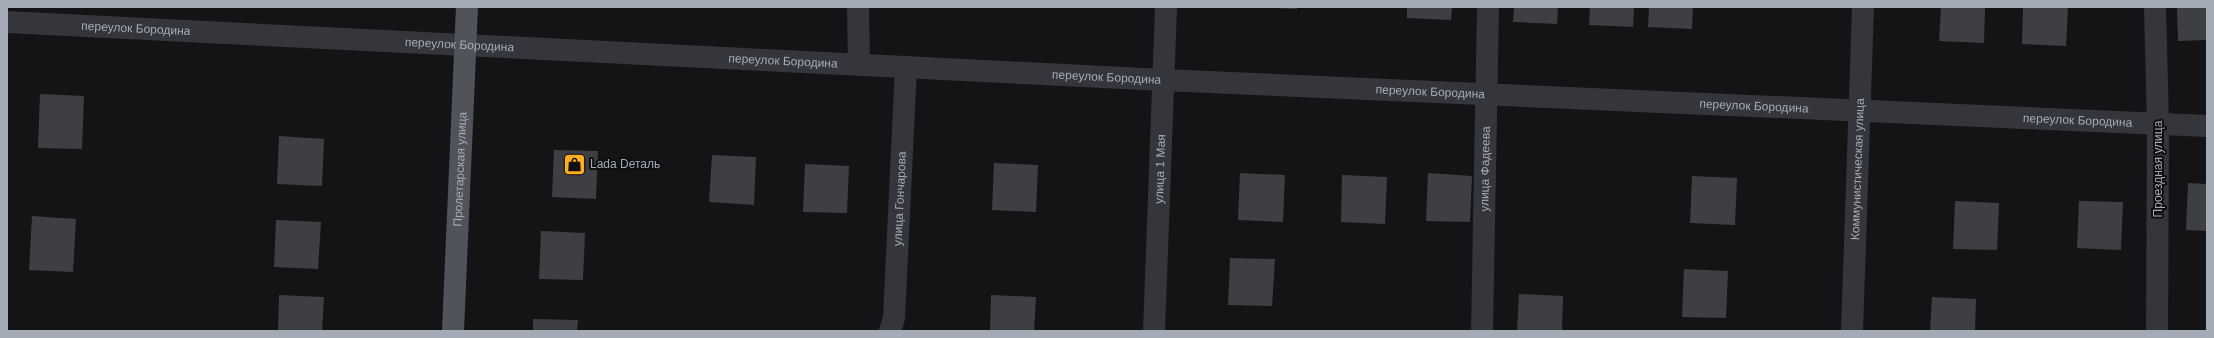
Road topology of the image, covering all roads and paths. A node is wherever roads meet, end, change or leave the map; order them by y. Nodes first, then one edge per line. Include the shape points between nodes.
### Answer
1 (467, 7) edge
2 (858, 7) edge
3 (1166, 7) edge
4 (1488, 7) edge
5 (1863, 7) edge
6 (2155, 7) edge
7 (7, 22) edge
8 (465, 45) junction
9 (859, 65) junction
10 (906, 67) junction
11 (1163, 80) junction
12 (1486, 94) junction
13 (1858, 112) junction
14 (2158, 124) junction
15 (2207, 126) edge
16 (453, 331) edge
17 (890, 331) edge
18 (1154, 331) edge
19 (1482, 331) edge
20 (1852, 331) edge
21 (2157, 331) edge

1 - 8 main road, Пролетарская улица
2 - 9 street
3 - 11 street, улица 1 Мая
4 - 12 street, улица Фадеева
5 - 13 street, Коммунистическая улица
6 - 14 street, Проездная улица
7 - 8 street, переулок Бородина
8 - 9 street, переулок Бородина
8 - 16 main road, Пролетарская улица
9 - 10 street, переулок Бородина
10 - 11 street, переулок Бородина
10 - 17 street, улица Гончарова via 894,318
11 - 12 street, переулок Бородина
11 - 18 street, улица 1 Мая
12 - 13 street, переулок Бородина
12 - 19 street, улица Фадеева
13 - 14 street, переулок Бородина
13 - 20 street, Коммунистическая улица
14 - 15 street, переулок Бородина
14 - 21 street, Проездная улица

